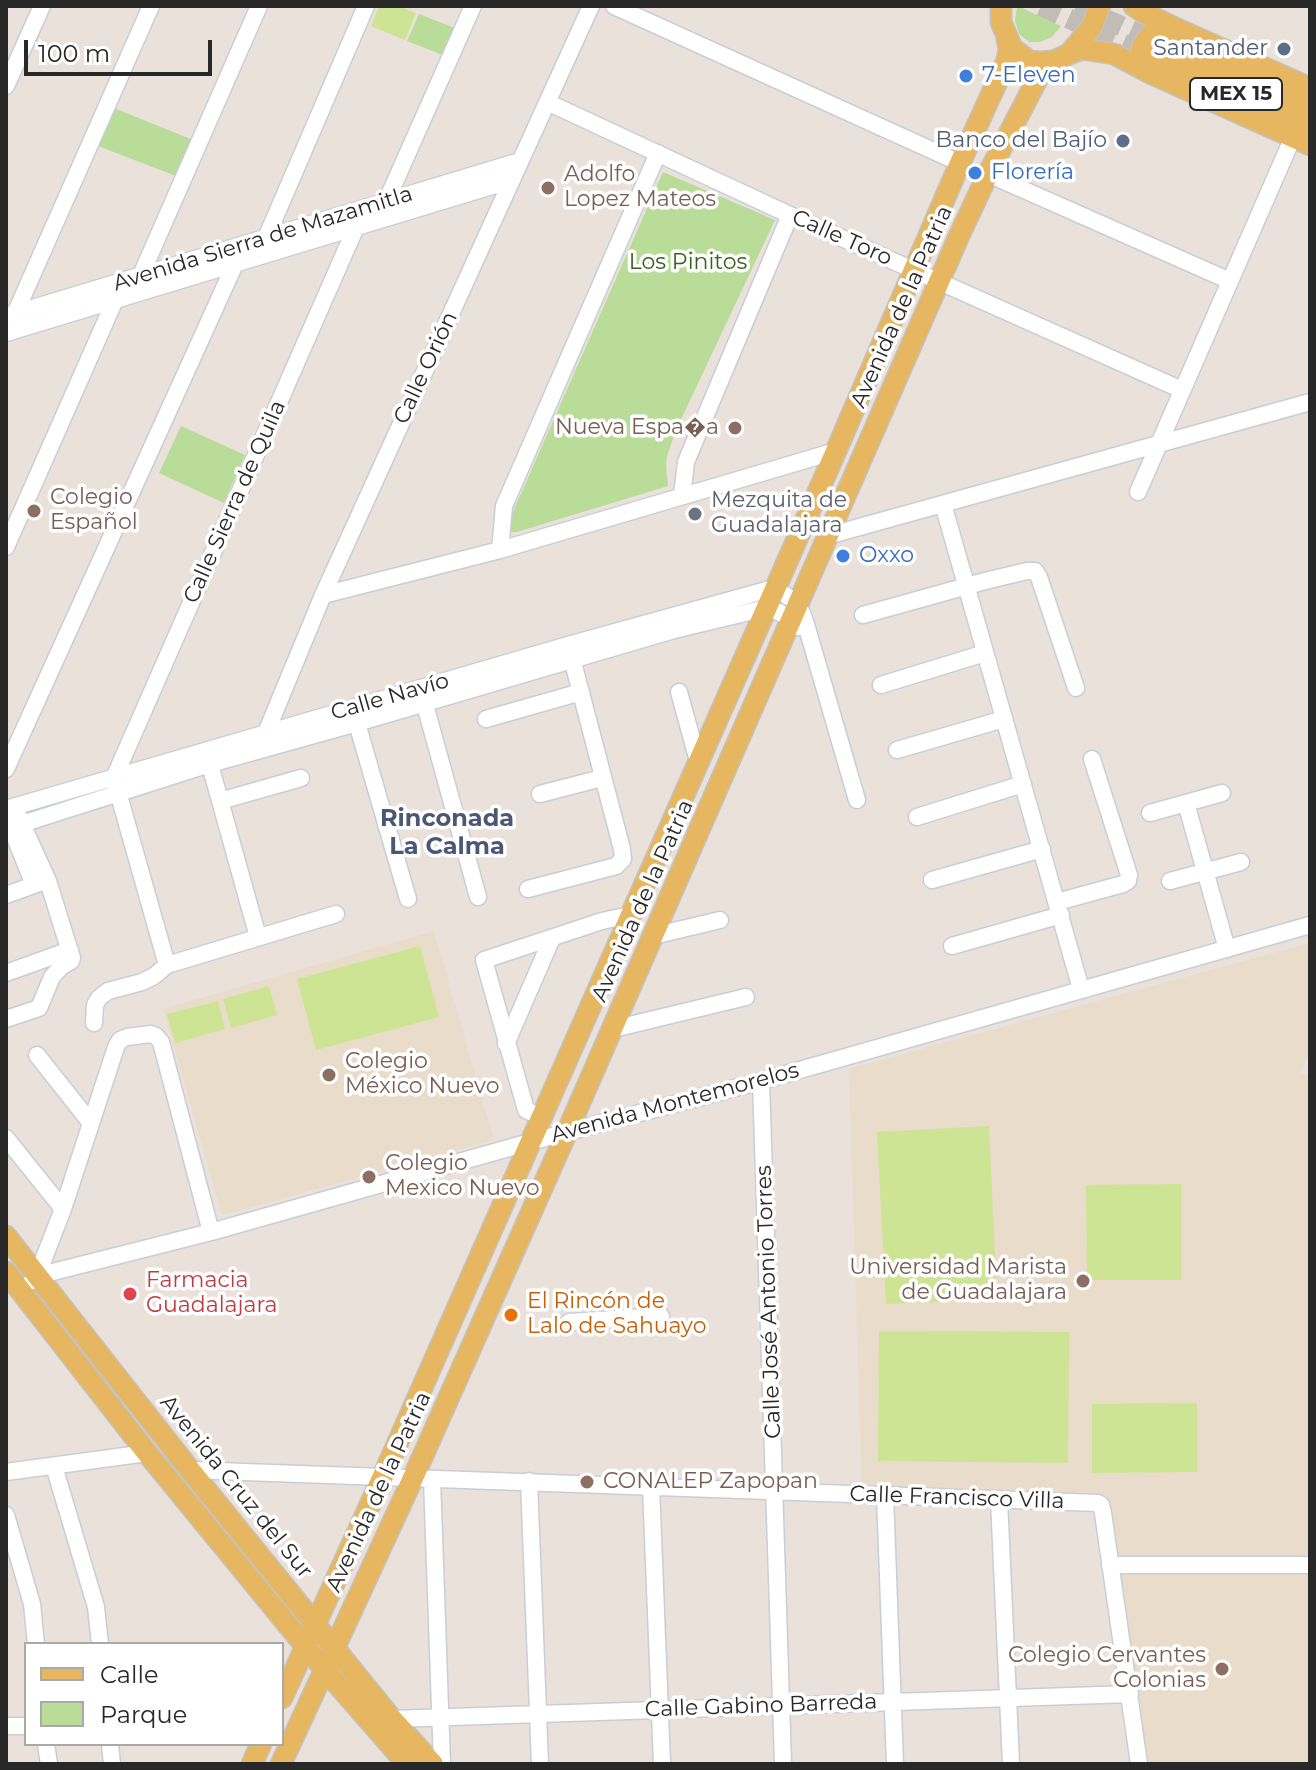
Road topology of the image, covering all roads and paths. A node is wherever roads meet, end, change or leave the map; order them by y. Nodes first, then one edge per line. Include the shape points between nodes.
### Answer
1 (42, 6) edge
2 (151, 6) edge
3 (259, 6) edge
4 (366, 6) edge
5 (473, 6) edge
6 (591, 6) edge
7 (614, 6) edge
8 (985, 6) edge
9 (1001, 6) edge
10 (1100, 6) edge
11 (1134, 6) edge
12 (1006, 36) junction
13 (1164, 52) junction
14 (1061, 58) junction
15 (6, 86) edge
16 (1310, 88) edge
17 (547, 102) junction
18 (1310, 110) edge
19 (1304, 136) edge
20 (658, 153) junction
21 (520, 161) junction
22 (960, 163) junction
23 (988, 174) junction
24 (512, 180) junction
25 (386, 202) junction
26 (790, 215) junction
27 (934, 223) junction
28 (356, 227) junction
29 (309, 233) junction
30 (959, 236) junction
31 (266, 238) junction
32 (235, 264) junction
33 (913, 270) junction
34 (141, 275) junction
35 (1230, 281) junction
36 (940, 282) junction
37 (115, 300) junction
38 (47, 312) junction
39 (10, 315) edge
40 (6, 333) edge
41 (1182, 390) junction
42 (1310, 402) edge
43 (1159, 442) junction
44 (836, 451) junction
45 (1138, 492) dead end
46 (682, 496) junction
47 (943, 504) junction
48 (827, 536) junction
49 (6, 547) edge
50 (500, 550) junction
51 (966, 586) junction
52 (774, 588) junction
53 (323, 595) junction
54 (766, 608) junction
55 (795, 611) junction
56 (863, 615) dead end
57 (570, 652) junction
58 (985, 653) junction
59 (881, 685) dead end
60 (1076, 688) dead end
61 (581, 692) junction
62 (679, 692) dead end
63 (423, 696) junction
64 (355, 715) junction
65 (486, 719) dead end
66 (1004, 719) junction
67 (266, 733) junction
68 (897, 750) dead end
69 (208, 758) junction
70 (1092, 759) dead end
71 (698, 761) junction
72 (6, 769) edge
73 (301, 778) dead end
74 (602, 778) junction
75 (1023, 784) junction
76 (116, 785) junction
77 (1222, 793) dead end
78 (540, 794) dead end
79 (857, 800) dead end
80 (220, 801) junction
81 (1186, 803) junction
82 (1150, 813) dead end
83 (917, 817) dead end
84 (11, 818) edge
85 (1042, 849) junction
86 (1241, 862) dead end
87 (1205, 872) junction
88 (932, 880) dead end
89 (1170, 881) dead end
90 (41, 883) junction
91 (528, 889) dead end
92 (6, 895) edge
93 (478, 897) dead end
94 (408, 899) dead end
95 (1059, 908) junction
96 (336, 914) dead end
97 (630, 915) junction
98 (720, 920) dead end
99 (1310, 925) edge
100 (653, 936) junction
101 (258, 937) junction
102 (552, 938) junction
103 (952, 946) dead end
104 (1227, 949) junction
105 (70, 950) junction
106 (167, 965) junction
107 (6, 973) edge
108 (1081, 989) junction
109 (746, 997) dead end
110 (6, 1019) edge
111 (94, 1023) dead end
112 (613, 1029) junction
113 (506, 1044) junction
114 (37, 1055) dead end
115 (761, 1081) junction
116 (541, 1117) junction
117 (90, 1122) junction
118 (567, 1132) junction
119 (6, 1138) edge
120 (530, 1142) junction
121 (63, 1209) junction
122 (211, 1232) junction
123 (6, 1236) edge
124 (6, 1272) edge
125 (37, 1276) junction
126 (21, 1291) junction
127 (661, 1316) dead end
128 (569, 1322) dead end
129 (147, 1453) junction
130 (54, 1466) junction
131 (190, 1470) junction
132 (6, 1472) edge
133 (383, 1476) junction
134 (422, 1479) junction
135 (529, 1481) junction
136 (651, 1486) junction
137 (775, 1491) junction
138 (885, 1495) junction
139 (999, 1499) junction
140 (6, 1515) edge
141 (1110, 1565) junction
142 (1310, 1565) edge
143 (316, 1625) junction
144 (36, 1642) edge
145 (100, 1642) edge
146 (306, 1647) junction
147 (334, 1647) junction
148 (324, 1669) junction
149 (284, 1694) edge
150 (1130, 1694) junction
151 (1008, 1698) junction
152 (894, 1702) junction
153 (781, 1706) junction
154 (660, 1710) junction
155 (538, 1714) junction
156 (440, 1717) junction
157 (392, 1719) junction
158 (281, 1764) edge
159 (407, 1764) edge
160 (433, 1764) edge
161 (442, 1764) edge
162 (540, 1764) edge
163 (662, 1764) edge
164 (783, 1764) edge
165 (895, 1764) edge
166 (1011, 1764) edge
167 (1139, 1764) edge

1 - 15 street
2 - 39 street
3 - 34 street
4 - 31 street
5 - 25 street
6 - 17 street, Calle Orión
7 - 22 street
8 - 12 main road
9 - 12 main road, Avenida de la Patria
10 - 14 main road, Avenida de la Patria via 1091,28
11 - 13 main road
12 - 14 main road via 1029,61
12 - 22 main road, Avenida de la Patria via 1007,60
13 - 14 main road via 1082,49
13 - 16 main road
13 - 18 main road, MEX 15
13 - 19 main road
14 - 23 main road, Avenida de la Patria via 1040,74
17 - 20 street, Calle Toro
17 - 21 street, Calle Orión
19 - 35 street
20 - 26 street, Calle Toro
20 - 50 street via 504,506
21 - 24 street, Calle Orión
21 - 25 street, Avenida Sierra de Mazamitla
22 - 27 main road, Avenida de la Patria
23 - 30 main road, Avenida de la Patria
23 - 35 street
24 - 28 street, Avenida Sierra de Mazamitla
24 - 53 street, Calle Orión
25 - 29 street, Avenida Sierra de Mazamitla
26 - 33 street, Calle Toro
26 - 46 street via 686,462
27 - 30 main road via 944,238
27 - 33 main road, Avenida de la Patria
28 - 29 street, Avenida Sierra de Mazamitla
28 - 76 street, Calle Sierra de Quila
29 - 31 street, Avenida Sierra de Mazamitla
29 - 32 street, Avenida Sierra de Mazamitla
30 - 36 main road, Avenida de la Patria
31 - 34 street, Avenida Sierra de Mazamitla
32 - 37 street, Avenida Sierra de Mazamitla
32 - 72 street
33 - 36 street, Calle Toro
33 - 44 main road, Avenida de la Patria
34 - 38 street, Avenida Sierra de Mazamitla
35 - 41 street
36 - 41 street, Calle Toro
36 - 48 main road, Avenida de la Patria
37 - 38 street, Avenida Sierra de Mazamitla
37 - 49 street
38 - 39 street, Avenida Sierra de Mazamitla
38 - 40 street, Avenida Sierra de Mazamitla
41 - 43 street
42 - 43 street
43 - 45 street
43 - 47 street
44 - 46 street
44 - 52 main road, Avenida de la Patria
46 - 50 street
47 - 48 street
47 - 51 street
48 - 55 main road, Avenida de la Patria
50 - 53 street
51 - 56 street
51 - 58 street
51 - 60 street via 1035,571
52 - 54 main road, Avenida de la Patria
52 - 55 street
52 - 57 street, Calle Navío
53 - 67 street, Calle Orión
54 - 55 street
54 - 57 street, Calle Navío
54 - 71 main road, Avenida de la Patria
55 - 79 street via 810,636
55 - 100 main road, Avenida de la Patria
57 - 61 street
57 - 63 street, Calle Navío
58 - 59 street
58 - 66 street
61 - 65 street
61 - 74 street
62 - 71 street
63 - 64 street, Calle Navío
63 - 93 street
64 - 67 street, Calle Navío
64 - 69 street, Calle Navío
64 - 94 street
66 - 68 street
66 - 75 street
67 - 69 street, Calle Navío
69 - 76 street, Calle Navío
69 - 80 street
70 - 95 street via 1128,881
71 - 97 main road, Avenida de la Patria
73 - 80 street
74 - 78 street
74 - 91 street via 623,854 620,864
75 - 83 street
75 - 85 street
76 - 84 street, Calle Navío
76 - 106 street
77 - 81 street
80 - 101 street
81 - 82 street
81 - 87 street
84 - 90 street
85 - 88 street
85 - 95 street
86 - 87 street
87 - 89 street
87 - 104 street
90 - 92 street
90 - 105 street
95 - 103 street
95 - 108 street
96 - 101 street
97 - 102 street
97 - 116 main road, Avenida de la Patria
98 - 100 street
99 - 104 street, Avenida Montemorelos
100 - 112 main road, Avenida de la Patria
101 - 106 street
102 - 113 street
102 - 113 street via 484,960
104 - 108 street, Avenida Montemorelos
105 - 107 street
105 - 110 street via 72,960 52,977 39,1008
106 - 111 street via 142,982 99,998
108 - 115 street, Avenida Montemorelos
109 - 112 street
112 - 118 main road, Avenida de la Patria
113 - 116 street via 526,1110
114 - 117 street
115 - 118 street, Avenida Montemorelos
115 - 137 street, Calle José Antonio Torres
116 - 120 main road, Avenida de la Patria
117 - 121 street
117 - 122 street via 120,1040 156,1036
118 - 120 street, Avenida Montemorelos
118 - 134 main road, Avenida de la Patria
119 - 121 street
120 - 122 street, Avenida Montemorelos
120 - 133 main road, Avenida de la Patria
121 - 125 street
122 - 125 street, Avenida Montemorelos
123 - 125 main road, Avenida Cruz del Sur
124 - 126 main road
125 - 126 street
125 - 131 main road, Avenida Cruz del Sur
126 - 129 main road
127 - 128 street
129 - 130 street
129 - 146 main road
130 - 132 street
130 - 145 street via 96,1607
131 - 133 street, Calle Francisco Villa
131 - 143 main road, Avenida Cruz del Sur
133 - 134 street, Calle Francisco Villa
133 - 143 main road, Avenida de la Patria
134 - 135 street, Calle Francisco Villa
134 - 147 main road, Avenida de la Patria
134 - 156 street
135 - 136 street, Calle Francisco Villa
135 - 155 street
136 - 137 street, Calle Francisco Villa
136 - 154 street
137 - 138 street, Calle Francisco Villa
137 - 153 street, Calle José Antonio Torres
138 - 139 street, Calle Francisco Villa
138 - 152 street
139 - 141 street, Calle Francisco Villa via 1101,1505
139 - 151 street
140 - 144 street via 32,1604
141 - 142 street
141 - 150 street
143 - 146 main road, Avenida de la Patria
143 - 147 main road, Avenida Cruz del Sur
146 - 148 main road
146 - 149 main road, Avenida de la Patria
147 - 148 main road, Avenida de la Patria
147 - 157 main road, Avenida Cruz del Sur
148 - 158 main road, Avenida de la Patria
148 - 159 main road
150 - 151 street, Calle Gabino Barreda
150 - 167 street
151 - 152 street, Calle Gabino Barreda
151 - 166 street
152 - 153 street, Calle Gabino Barreda
152 - 165 street
153 - 154 street, Calle Gabino Barreda
153 - 164 street, Calle José Antonio Torres
154 - 155 street, Calle Gabino Barreda
154 - 163 street
155 - 156 street, Calle Gabino Barreda
155 - 162 street
156 - 157 street, Calle Gabino Barreda
156 - 161 street
157 - 160 main road, Avenida Cruz del Sur

